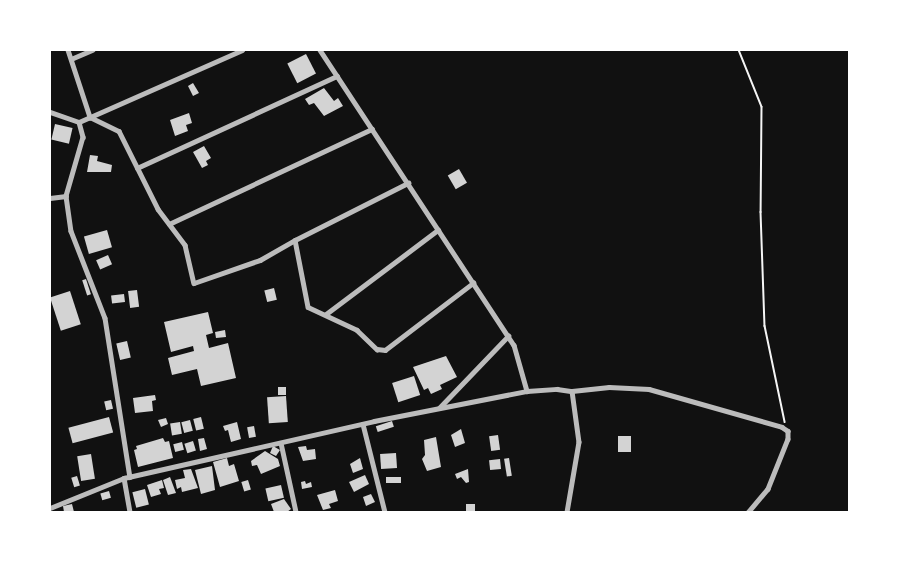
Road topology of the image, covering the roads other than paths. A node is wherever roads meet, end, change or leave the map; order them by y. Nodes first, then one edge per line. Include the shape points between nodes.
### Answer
1 (68, 50) edge
2 (92, 50) edge
3 (242, 50) edge
4 (320, 50) edge
5 (71, 59) junction
6 (337, 76) junction
7 (50, 112) edge
8 (90, 117) junction
9 (79, 122) junction
10 (372, 129) junction
11 (137, 168) junction
12 (408, 183) junction
13 (66, 196) junction
14 (50, 198) edge
15 (169, 224) junction
16 (438, 230) junction
17 (295, 240) junction
18 (473, 282) junction
19 (326, 315) junction
20 (508, 336) junction
21 (527, 391) junction
22 (572, 391) junction
23 (439, 408) junction
24 (363, 424) junction
25 (281, 443) junction
26 (130, 477) junction
27 (124, 478) junction
28 (50, 508) edge
29 (130, 513) edge
30 (296, 513) edge
31 (385, 513) edge
32 (567, 513) edge
33 (749, 513) edge

1 - 5 street
2 - 5 street
3 - 8 street
4 - 6 street
5 - 8 street
6 - 10 street
6 - 11 street
7 - 9 street
8 - 9 street
8 - 11 street via 119,131
9 - 13 street via 83,137
10 - 12 street
10 - 15 street
11 - 15 street
12 - 16 street
12 - 17 street
13 - 14 street
13 - 26 street via 71,231 105,318
15 - 17 street via 184,245 194,283 260,260
16 - 18 street
16 - 19 street
17 - 19 street via 308,307
18 - 19 street via 385,350 376,349 357,330
18 - 20 street
20 - 21 street
20 - 23 street
21 - 22 street
21 - 23 street
22 - 32 street via 579,442
22 - 33 street via 609,387 649,389 788,431 768,489
23 - 24 street
24 - 25 street
24 - 31 street
25 - 26 street
25 - 30 street
26 - 27 street
27 - 28 street
27 - 29 street

